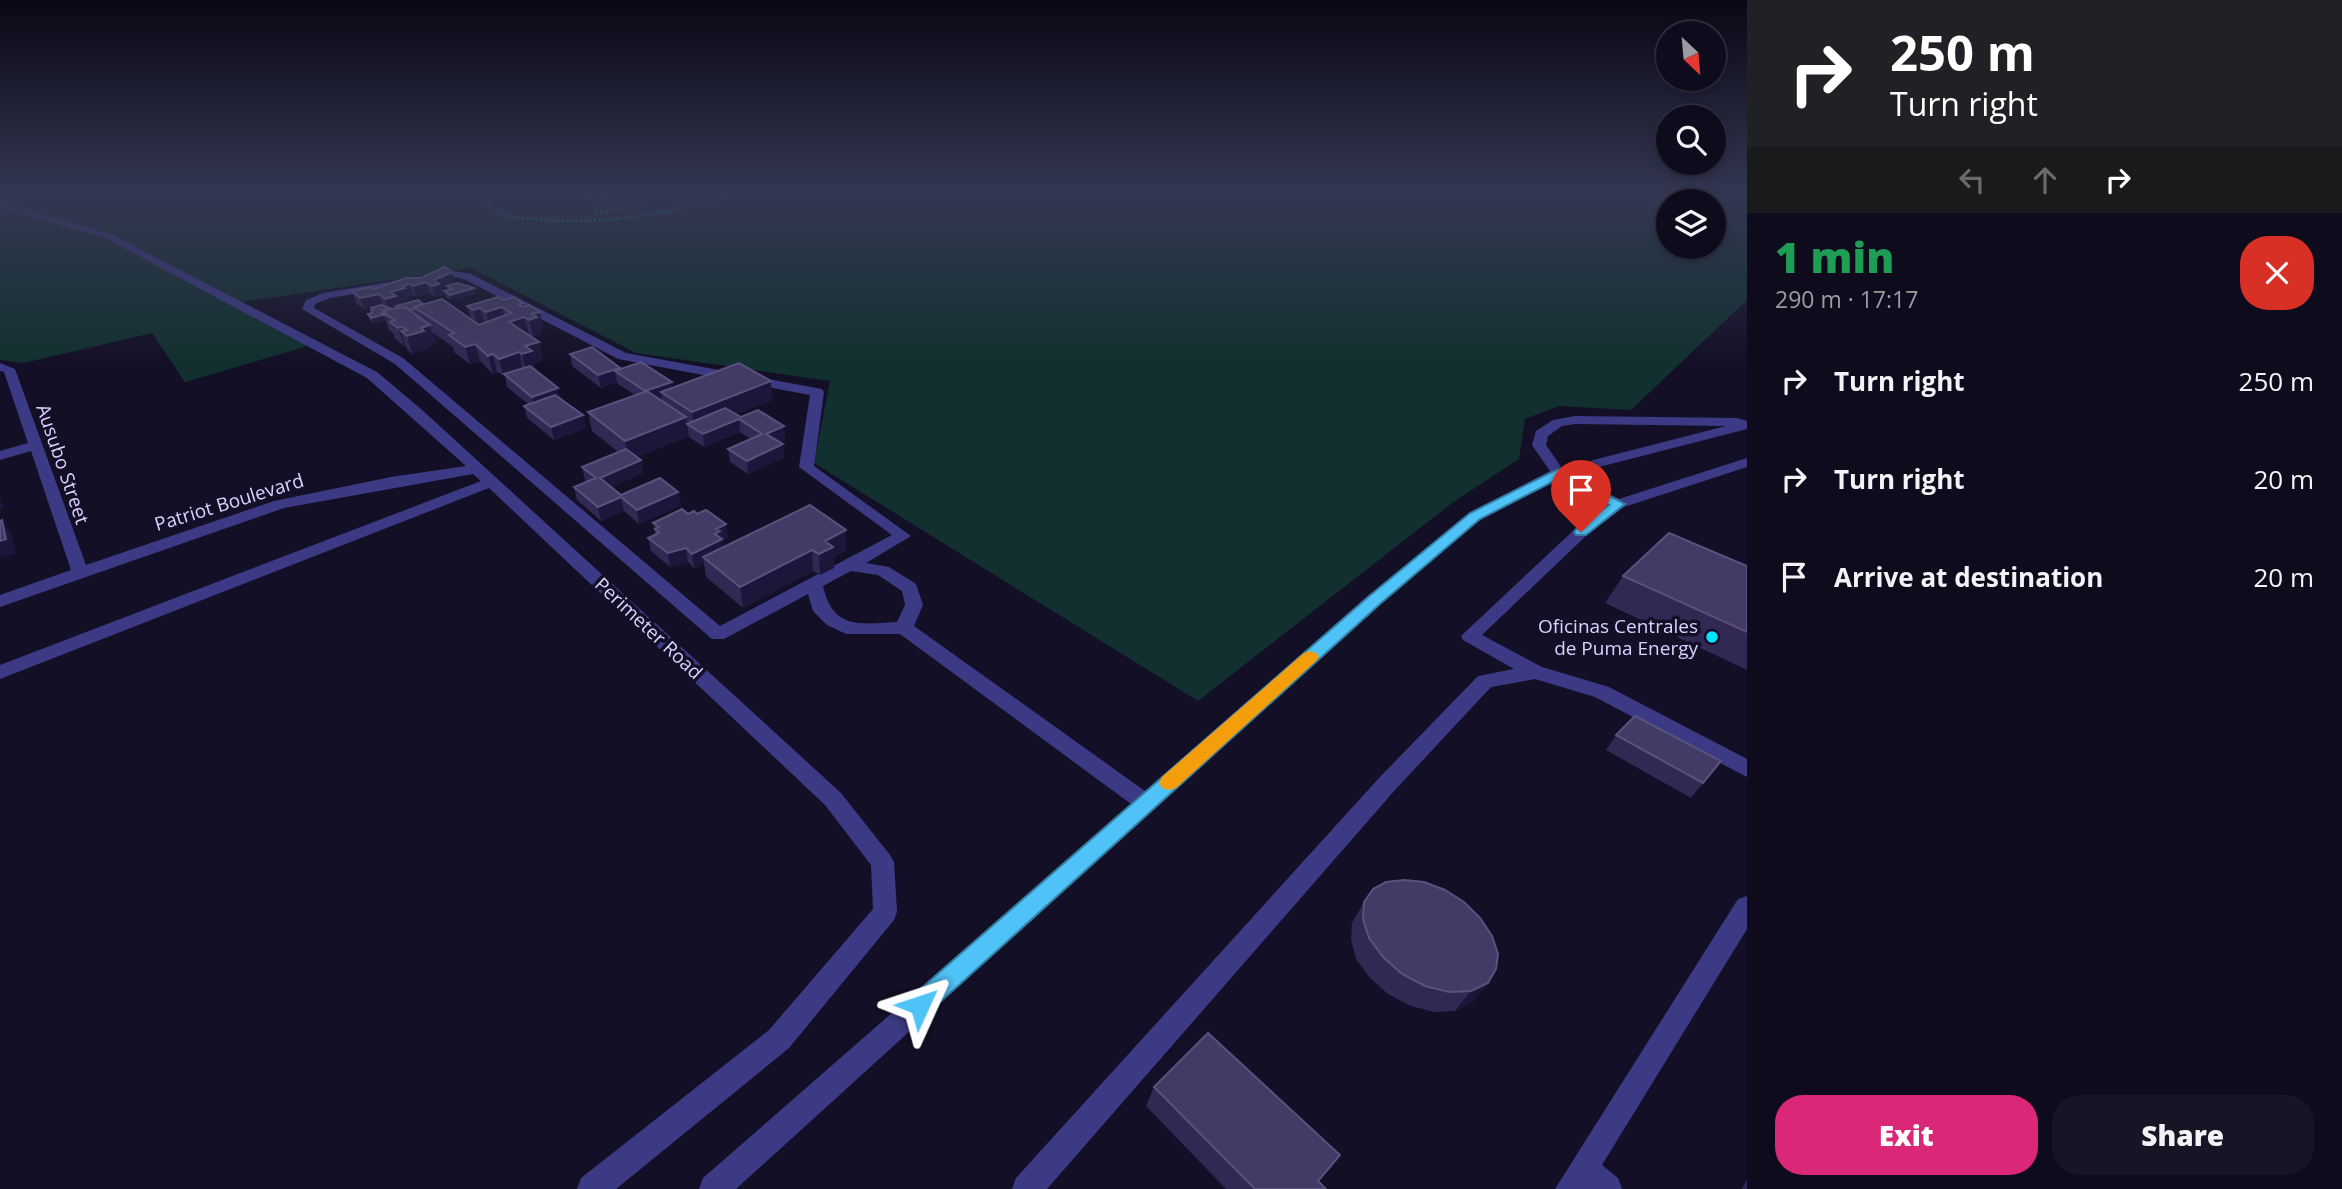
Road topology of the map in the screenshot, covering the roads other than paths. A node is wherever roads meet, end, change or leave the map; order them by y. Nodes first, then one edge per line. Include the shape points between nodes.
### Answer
1 (139, 252) edge
2 (5, 368) edge
3 (1747, 423) edge
4 (37, 445) junction
5 (0, 456) edge
6 (1747, 462) edge
7 (477, 468) junction
8 (1558, 473) junction
9 (492, 482) junction
10 (1618, 504) junction
11 (849, 565) junction
12 (80, 572) junction
13 (814, 584) junction
14 (0, 601) edge
15 (904, 628) junction
16 (0, 672) edge
17 (1535, 672) junction
18 (1747, 769) edge
19 (1146, 803) junction
20 (1747, 907) edge
21 (1577, 1179) edge
22 (592, 1189) edge
23 (714, 1189) edge
24 (1027, 1189) edge
25 (1607, 1189) edge

1 - 7 street, Perimeter Road via 372,375
2 - 4 street, Ausubo Street
3 - 8 street
3 - 8 street via 1558,423 1541,434 1539,445
4 - 5 street
4 - 12 street, Ausubo Street
6 - 10 street
7 - 9 street, Perimeter Road
7 - 12 street, Patriot Boulevard via 280,504
8 - 10 street
8 - 19 street via 1475,516
9 - 16 street
9 - 22 street, Perimeter Road via 833,799 881,862 885,912 779,1039
10 - 17 street via 1581,532 1470,636
11 - 13 street
11 - 13 street via 903,536 806,467 817,392 622,356 463,275 327,295 308,304 310,312 399,362 719,635
11 - 15 street via 883,571 910,588 914,606
12 - 14 street, Patriot Boulevard
13 - 15 street via 819,607 843,627 864,631
15 - 19 street
17 - 18 street via 1602,692
17 - 24 street via 1485,681 1387,784
19 - 23 street
20 - 21 street
21 - 25 street

